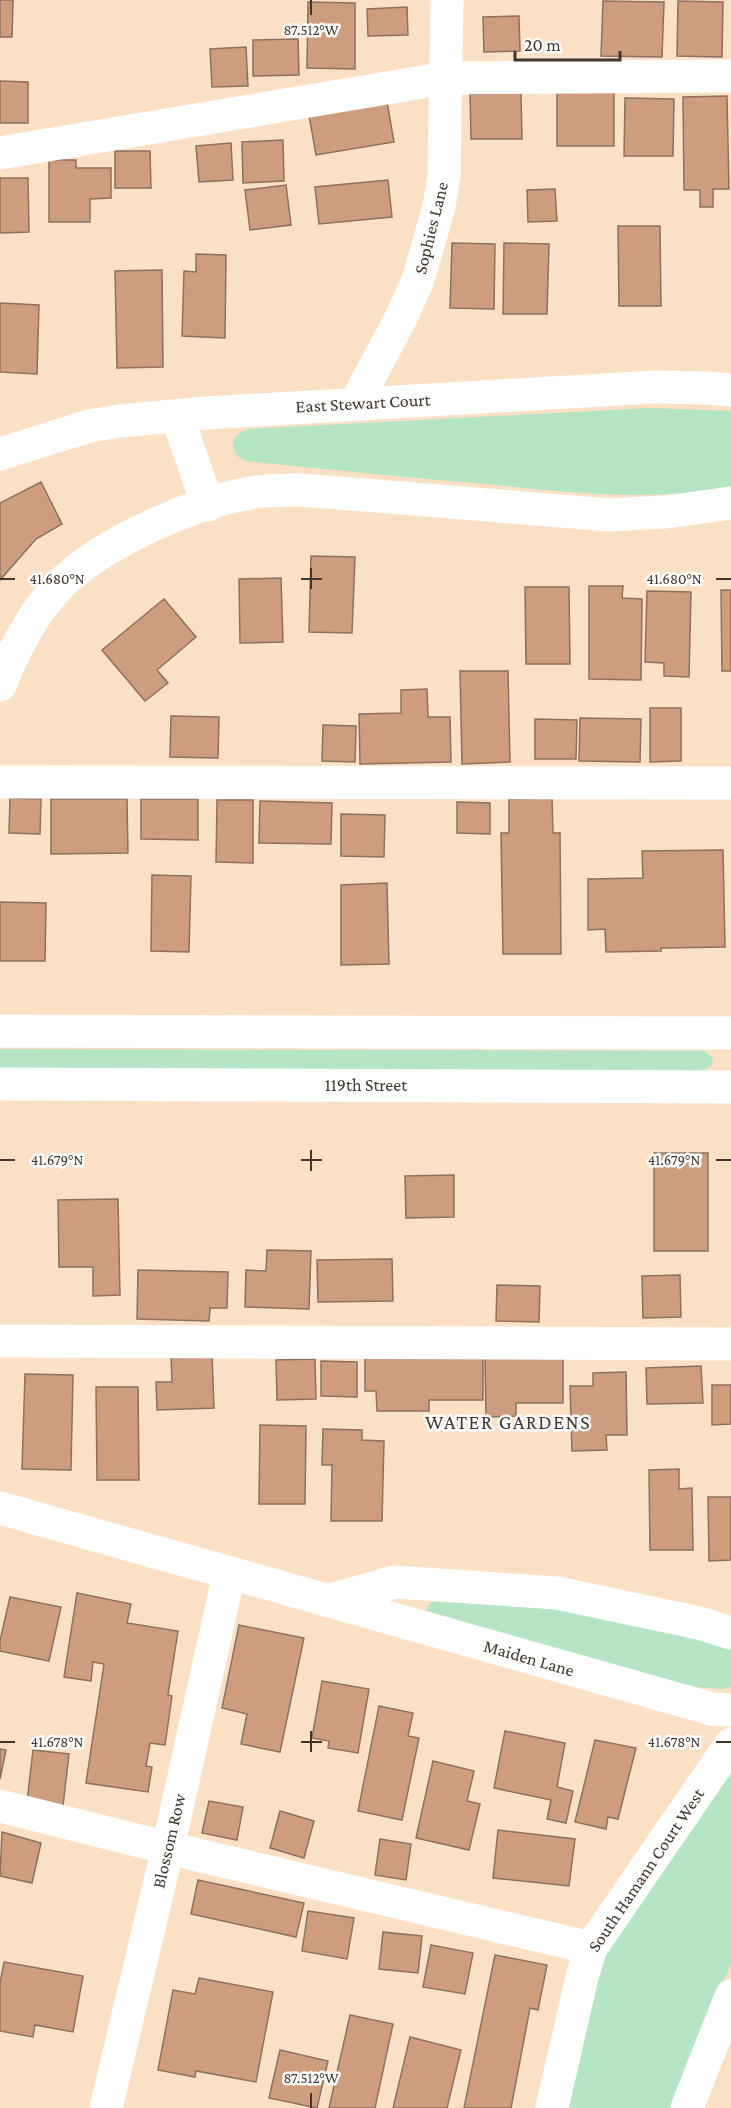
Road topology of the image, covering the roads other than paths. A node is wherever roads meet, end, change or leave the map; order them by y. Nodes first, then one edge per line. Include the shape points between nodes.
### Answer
1 (447, 0) edge
2 (731, 76) edge
3 (446, 78) junction
4 (0, 153) edge
5 (731, 390) edge
6 (355, 404) junction
7 (191, 414) junction
8 (0, 454) edge
9 (216, 502) junction
10 (731, 503) edge
11 (0, 685) edge
12 (0, 782) edge
13 (731, 783) edge
14 (0, 1031) edge
15 (731, 1033) edge
16 (0, 1084) edge
17 (731, 1087) edge
18 (0, 1341) edge
19 (731, 1344) edge
20 (0, 1508) edge
21 (230, 1574) junction
22 (327, 1601) junction
23 (731, 1633) edge
24 (731, 1710) edge
25 (731, 1744) edge
26 (0, 1806) edge
27 (168, 1848) junction
28 (591, 1948) junction
29 (731, 1996) edge
30 (106, 2108) edge
31 (552, 2108) edge
32 (687, 2108) edge

1 - 3 street, Sophies Lane
2 - 3 street
3 - 4 street
3 - 6 street, Sophies Lane via 444,176 430,242 401,318
5 - 6 street, East Stewart Court via 654,387
6 - 7 street, East Stewart Court
7 - 8 street, East Stewart Court via 89,426
7 - 9 street
9 - 10 street via 257,492 302,490 610,515 666,513
9 - 11 street via 159,522 77,568 32,620
12 - 13 street
14 - 15 street
16 - 17 street, 119th Street
18 - 19 street
20 - 21 street, Maiden Lane
21 - 22 street, Maiden Lane
21 - 27 street, Blossom Row
22 - 23 street via 395,1582 557,1593
22 - 24 street, Maiden Lane via 712,1709
25 - 28 street, South Hamann Court West
26 - 27 street
27 - 28 street
27 - 30 street, Blossom Row
28 - 31 street, South Hamann Court West
29 - 32 street

